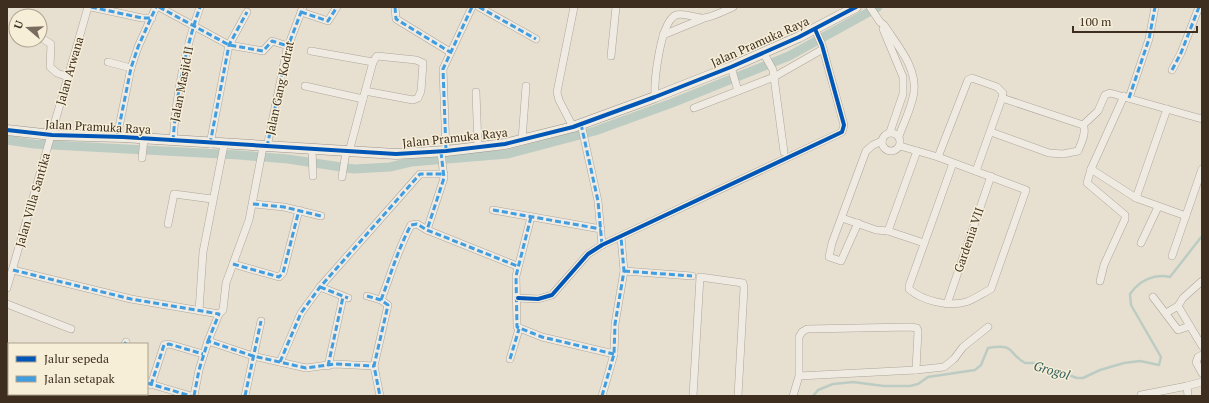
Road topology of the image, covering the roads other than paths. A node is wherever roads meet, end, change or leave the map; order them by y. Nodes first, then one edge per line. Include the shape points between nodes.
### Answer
1 (90, 7) edge
2 (158, 7) edge
3 (200, 7) edge
4 (337, 7) edge
5 (395, 7) edge
6 (472, 7) edge
7 (479, 7) edge
8 (574, 7) edge
9 (616, 7) edge
10 (733, 7) edge
11 (856, 7) edge
12 (870, 7) edge
13 (1155, 7) edge
14 (1199, 7) edge
15 (302, 10) edge
16 (247, 12) dead end
17 (152, 18) junction
18 (702, 18) junction
19 (877, 19) junction
20 (193, 27) junction
21 (816, 32) junction
22 (663, 35) junction
23 (536, 38) dead end
24 (48, 42) edge
25 (229, 45) junction
26 (288, 46) junction
27 (822, 47) junction
28 (311, 51) dead end
29 (450, 52) junction
30 (765, 55) junction
31 (611, 56) dead end
32 (108, 62) dead end
33 (374, 62) junction
34 (131, 68) junction
35 (1172, 70) dead end
36 (732, 71) junction
37 (773, 74) junction
38 (913, 75) junction
39 (68, 77) junction
40 (903, 77) junction
41 (305, 86) dead end
42 (526, 86) dead end
43 (737, 88) junction
44 (365, 91) junction
45 (476, 92) dead end
46 (655, 97) junction
47 (1126, 97) junction
48 (1002, 98) junction
49 (363, 99) junction
50 (694, 108) dead end
51 (1167, 109) junction
52 (1202, 119) edge
53 (1083, 125) junction
54 (579, 127) junction
55 (7, 130) edge
56 (890, 132) junction
57 (991, 132) junction
58 (899, 136) junction
59 (118, 137) junction
60 (51, 138) junction
61 (522, 140) junction
62 (173, 141) junction
63 (882, 141) junction
64 (144, 142) junction
65 (210, 144) junction
66 (900, 146) junction
67 (224, 147) junction
68 (478, 147) junction
69 (264, 148) junction
70 (917, 151) junction
71 (312, 152) junction
72 (784, 152) dead end
73 (442, 153) junction
74 (347, 155) junction
75 (142, 156) dead end
76 (938, 157) junction
77 (953, 163) junction
78 (1091, 169) junction
79 (1202, 169) edge
80 (976, 171) junction
81 (444, 172) junction
82 (342, 175) dead end
83 (313, 176) dead end
84 (991, 176) junction
85 (1136, 198) junction
86 (212, 199) junction
87 (253, 204) junction
88 (1158, 207) junction
89 (299, 210) junction
90 (493, 210) dead end
91 (321, 216) dead end
92 (531, 216) junction
93 (1186, 216) junction
94 (842, 218) junction
95 (168, 224) dead end
96 (858, 224) junction
97 (601, 229) junction
98 (427, 230) junction
99 (888, 231) junction
100 (621, 237) junction
101 (1142, 243) dead end
102 (924, 244) junction
103 (602, 245) junction
104 (1172, 256) dead end
105 (232, 264) junction
106 (517, 266) junction
107 (13, 270) junction
108 (624, 271) junction
109 (692, 276) dead end
110 (1100, 281) dead end
111 (1202, 281) edge
112 (320, 287) junction
113 (7, 288) edge
114 (367, 296) dead end
115 (1153, 297) dead end
116 (518, 298) junction
117 (381, 300) junction
118 (7, 304) edge
119 (946, 304) junction
120 (1178, 306) junction
121 (199, 311) junction
122 (1166, 313) junction
123 (219, 314) junction
124 (261, 321) dead end
125 (1190, 326) junction
126 (988, 327) dead end
127 (72, 329) dead end
128 (519, 329) junction
129 (208, 341) junction
130 (1202, 346) edge
131 (203, 354) junction
132 (614, 354) junction
133 (1202, 354) edge
134 (253, 356) junction
135 (510, 359) dead end
136 (280, 362) junction
137 (328, 366) junction
138 (374, 366) junction
139 (916, 370) junction
140 (1202, 373) edge
141 (799, 376) junction
142 (1202, 382) edge
143 (149, 384) edge
144 (1187, 386) junction
145 (1141, 394) dead end
146 (192, 396) edge
147 (245, 396) edge
148 (380, 396) edge
149 (602, 396) edge
150 (693, 396) edge
151 (738, 396) edge
152 (793, 396) edge
153 (1188, 396) edge

1 - 17 street
1 - 39 street, Jalan Arwana
2 - 17 street
2 - 20 street
3 - 20 street, Jalan Masjid II
4 - 15 street via 328,21
5 - 29 street via 396,19
6 - 29 street
7 - 23 street
8 - 54 street via 557,92 559,100
9 - 31 street
10 - 18 street
11 - 21 street, Jalan Pramuka Raya
12 - 19 street
13 - 47 street via 1149,39
14 - 35 street
15 - 26 street, Jalan Gang Kodrat
16 - 25 street
17 - 34 street
18 - 22 street
18 - 22 street via 678,14
19 - 38 street via 884,25 909,63
19 - 40 street
20 - 25 street
20 - 62 street, Jalan Masjid II via 178,98
21 - 27 street
21 - 30 street, Jalan Pramuka Raya
22 - 46 street via 654,86
24 - 39 street via 51,44 50,67
25 - 26 street via 262,51 272,41
25 - 65 street
26 - 69 street, Jalan Gang Kodrat
27 - 37 street
27 - 100 street via 844,130
28 - 33 street
29 - 73 street via 443,69
30 - 36 street, Jalan Pramuka Raya
30 - 37 street
32 - 34 street
33 - 44 street
33 - 44 street via 377,56 423,63 421,91 418,98 413,100
34 - 59 street
36 - 43 street
36 - 46 street, Jalan Pramuka Raya
37 - 43 street
37 - 72 street
38 - 40 street
38 - 58 street via 914,92
39 - 60 street, Jalan Arwana
40 - 56 street via 903,94
41 - 49 street
42 - 61 street
43 - 50 street
44 - 49 street
45 - 68 street
46 - 54 street, Jalan Pramuka Raya
47 - 51 street
47 - 53 street via 1110,92 1105,95 1098,111
47 - 78 street
48 - 53 street
48 - 57 street
48 - 76 street via 1003,92 997,87 972,78 968,80
49 - 74 street
51 - 52 street
51 - 85 street
53 - 57 street via 1084,134 1078,151 1063,154 1049,153
54 - 61 street, Jalan Pramuka Raya
54 - 97 street via 585,141 598,201
55 - 60 street, Jalan Pramuka Raya
56 - 58 street
56 - 63 street
57 - 80 street
58 - 66 street
59 - 60 street, Jalan Pramuka Raya
59 - 64 street, Jalan Pramuka Raya
60 - 107 street, Jalan Villa Santika
61 - 68 street, Jalan Pramuka Raya
62 - 64 street, Jalan Pramuka Raya
62 - 65 street, Jalan Pramuka Raya
63 - 66 street via 889,151
63 - 94 street via 866,152
64 - 75 street
65 - 67 street, Jalan Pramuka Raya
66 - 70 street
67 - 69 street, Jalan Pramuka Raya
67 - 86 street
68 - 73 street, Jalan Pramuka Raya
69 - 71 street, Jalan Pramuka Raya
69 - 87 street, Jalan Gang Kodrat
70 - 76 street
70 - 99 street
71 - 74 street, Jalan Pramuka Raya
71 - 83 street
73 - 74 street, Jalan Pramuka Raya
73 - 81 street
74 - 82 street
76 - 77 street
77 - 80 street
77 - 102 street
78 - 85 street
78 - 110 street via 1088,184 1125,215
79 - 93 street
80 - 84 street
81 - 98 street via 442,189
81 - 112 street via 420,174
84 - 119 street, Gardenia VII
84 - 119 street via 1026,190 991,289 966,302
85 - 88 street
86 - 95 street via 174,194
86 - 121 street via 203,252
87 - 89 street
87 - 105 street, Jalan Gang Kodrat
88 - 93 street
88 - 101 street
89 - 91 street
89 - 105 street via 283,273 279,278
90 - 92 street
92 - 97 street
92 - 106 street
93 - 104 street
94 - 96 street
94 - 96 street via 832,243 830,257 841,261
96 - 99 street
97 - 103 street
98 - 106 street
98 - 117 street via 417,224 411,225 400,246
99 - 102 street
100 - 103 street
100 - 108 street
102 - 119 street via 909,290 916,295
103 - 116 street via 588,254 552,295 538,299
105 - 123 street, Jalan Gang Kodrat via 226,283 223,310
106 - 116 street
107 - 113 street, Jalan Villa Santika
107 - 121 street via 131,299
108 - 109 street
108 - 132 street via 615,324
111 - 120 street
112 - 136 street via 301,313
112 - 137 street via 346,297
114 - 117 street
115 - 122 street
116 - 128 street via 516,325
117 - 138 street via 388,305 388,309
118 - 127 street
120 - 122 street
120 - 125 street
121 - 123 street
122 - 125 street via 1178,330
123 - 129 street, Jalan Gang Kodrat
124 - 134 street
125 - 130 street
126 - 139 street via 968,341 944,367
128 - 132 street
128 - 135 street
129 - 131 street, Jalan Gang Kodrat
129 - 134 street
131 - 143 street via 169,344 164,345
131 - 146 street, Jalan Gang Kodrat
132 - 149 street
133 - 140 street via 1196,362
134 - 136 street
134 - 147 street
136 - 137 street via 306,368
137 - 138 street
138 - 148 street
139 - 141 street
139 - 141 street via 916,328 807,329 799,337
141 - 152 street
142 - 144 street
143 - 146 street
144 - 145 street
144 - 153 street
150 - 151 street via 700,277 743,283

